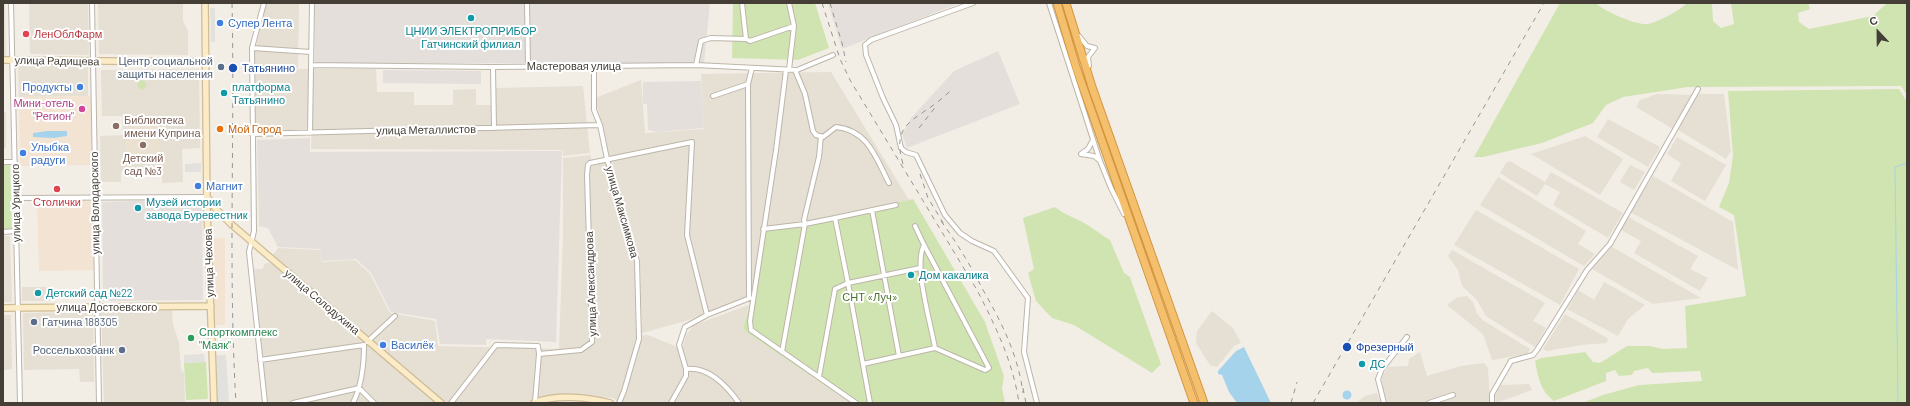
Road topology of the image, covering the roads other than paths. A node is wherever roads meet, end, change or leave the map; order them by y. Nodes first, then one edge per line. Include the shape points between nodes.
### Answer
1 (11, 3) edge
2 (92, 3) edge
3 (205, 3) edge
4 (264, 3) edge
5 (312, 3) edge
6 (527, 3) edge
7 (742, 3) edge
8 (789, 3) edge
9 (973, 3) edge
10 (1050, 3) edge
11 (1057, 3) edge
12 (1066, 3) edge
13 (1069, 15) junction
14 (794, 26) junction
15 (746, 39) junction
16 (252, 48) junction
17 (311, 52) junction
18 (833, 55) dead end
19 (3, 60) edge
20 (12, 60) junction
21 (93, 61) junction
22 (206, 62) junction
23 (311, 64) junction
24 (696, 65) junction
25 (528, 66) junction
26 (493, 67) junction
27 (594, 67) junction
28 (752, 68) junction
29 (787, 70) junction
30 (795, 70) junction
31 (748, 84) junction
32 (1092, 86) junction
33 (1698, 89) dead end
34 (713, 96) dead end
35 (600, 125) junction
36 (494, 128) junction
37 (310, 133) junction
38 (252, 134) junction
39 (821, 136) junction
40 (1093, 140) junction
41 (607, 159) junction
42 (1100, 160) junction
43 (3, 162) edge
44 (15, 162) junction
45 (889, 183) dead end
46 (95, 197) junction
47 (207, 197) junction
48 (16, 198) junction
49 (896, 205) dead end
50 (216, 209) junction
51 (207, 210) junction
52 (872, 210) junction
53 (835, 218) junction
54 (805, 224) junction
55 (915, 226) dead end
56 (1131, 226) junction
57 (763, 229) junction
58 (16, 231) junction
59 (3, 232) edge
60 (252, 241) junction
61 (924, 246) junction
62 (920, 268) junction
63 (883, 275) junction
64 (848, 283) junction
65 (754, 296) junction
66 (749, 298) junction
67 (211, 306) junction
68 (97, 307) junction
69 (3, 308) edge
70 (19, 308) junction
71 (707, 315) junction
72 (395, 316) dead end
73 (1407, 337) dead end
74 (366, 343) junction
75 (935, 348) junction
76 (782, 352) junction
77 (539, 354) junction
78 (899, 356) junction
79 (260, 360) junction
80 (863, 364) junction
81 (686, 369) junction
82 (819, 377) junction
83 (359, 388) junction
84 (1453, 395) dead end
85 (20, 403) edge
86 (99, 403) edge
87 (214, 403) edge
88 (265, 403) edge
89 (293, 403) edge
90 (353, 403) edge
91 (374, 403) edge
92 (441, 403) edge
93 (451, 403) edge
94 (535, 403) edge
95 (610, 403) edge
96 (619, 403) edge
97 (671, 403) edge
98 (739, 403) edge
99 (856, 403) edge
100 (870, 403) edge
101 (1037, 403) edge
102 (1194, 403) edge
103 (1204, 403) edge
104 (1384, 403) edge
105 (1429, 403) edge
106 (1492, 403) edge

1 - 20 street, улица Урицкого
2 - 21 street, улица Володарского
3 - 22 street, улица Чехова
4 - 16 street
5 - 17 street
6 - 25 street
7 - 15 street
8 - 14 street
9 - 101 street via 871,40 865,45 866,55 896,125 901,148 916,155 945,215 960,233 994,251 1028,298 1024,352
10 - 40 street
11 - 56 highway via 1077,70
12 - 13 highway
13 - 32 highway
13 - 32 street via 1083,43 1095,48 1088,57
14 - 15 street via 750,41
14 - 29 street
15 - 24 street via 711,38 701,41
16 - 17 street
16 - 38 street
17 - 23 street
18 - 30 street, Мастеровая улица
19 - 20 street, улица Радищева
20 - 21 street, улица Радищева
20 - 44 street, улица Урицкого
21 - 22 street, улица Радищева
21 - 46 street, улица Володарского
22 - 47 street, улица Чехова
23 - 26 street, Мастеровая улица
23 - 37 street
24 - 27 street, Мастеровая улица
24 - 28 street, Мастеровая улица
25 - 26 street, Мастеровая улица
25 - 27 street, Мастеровая улица
26 - 36 street
27 - 35 street, улица Максимкова via 593,104
28 - 29 street, Мастеровая улица
28 - 31 street
29 - 30 street, Мастеровая улица
29 - 57 street
30 - 39 street via 805,94 812,131
31 - 34 street
31 - 66 street
32 - 103 highway
33 - 106 street via 1610,244 1587,270 1533,355 1511,361 1492,394
35 - 36 street, улица Металлистов
35 - 41 street, улица Максимкова
36 - 37 street, улица Металлистов
37 - 38 street, улица Металлистов
38 - 60 street
39 - 45 street via 828,135 836,127 858,134 867,141
39 - 54 street via 820,157
40 - 42 street
40 - 42 street via 1088,149 1081,154 1094,156
41 - 71 street via 692,142 687,235
41 - 77 street, улица Александрова via 590,163 587,175 592,342 581,350
41 - 96 street, улица Максимкова via 637,261 639,339
42 - 56 street
43 - 44 street
44 - 48 street, улица Урицкого
46 - 47 street
46 - 48 street
46 - 68 street, улица Володарского
47 - 50 street, улица Солодухина
47 - 51 street, улица Чехова
48 - 58 street, улица Урицкого
49 - 52 street
50 - 51 street
50 - 60 street, улица Солодухина
51 - 67 street, улица Чехова
52 - 53 street
52 - 63 street
53 - 54 street
53 - 64 street
54 - 57 street
54 - 76 street
55 - 61 street
56 - 102 highway
57 - 65 street
58 - 59 street
58 - 70 street, улица Урицкого
60 - 74 street, улица Солодухина
60 - 79 street via 249,252
61 - 62 street via 920,252
61 - 75 street via 989,368 985,370
62 - 63 street
62 - 75 street
63 - 64 street
63 - 78 street
64 - 80 street
64 - 82 street via 835,289
65 - 66 street
65 - 76 street via 751,330
66 - 71 street
67 - 68 street, улица Достоевского
67 - 87 street, улица Чехова
68 - 70 street, улица Достоевского
68 - 86 street, улица Володарского
69 - 70 street, улица Достоевского
70 - 85 street, улица Урицкого
71 - 81 street via 685,327 681,337 679,345
72 - 74 street
73 - 104 street via 1378,378
74 - 79 street
74 - 83 street
74 - 92 street, улица Солодухина
75 - 78 street
76 - 82 street
77 - 93 street via 538,346 496,345
77 - 94 street
78 - 80 street
79 - 88 street
80 - 100 street
81 - 97 street via 686,376
81 - 98 street via 696,368 713,376
82 - 99 street
83 - 89 street
83 - 90 street
83 - 91 street
84 - 105 street
94 - 95 street via 551,398

